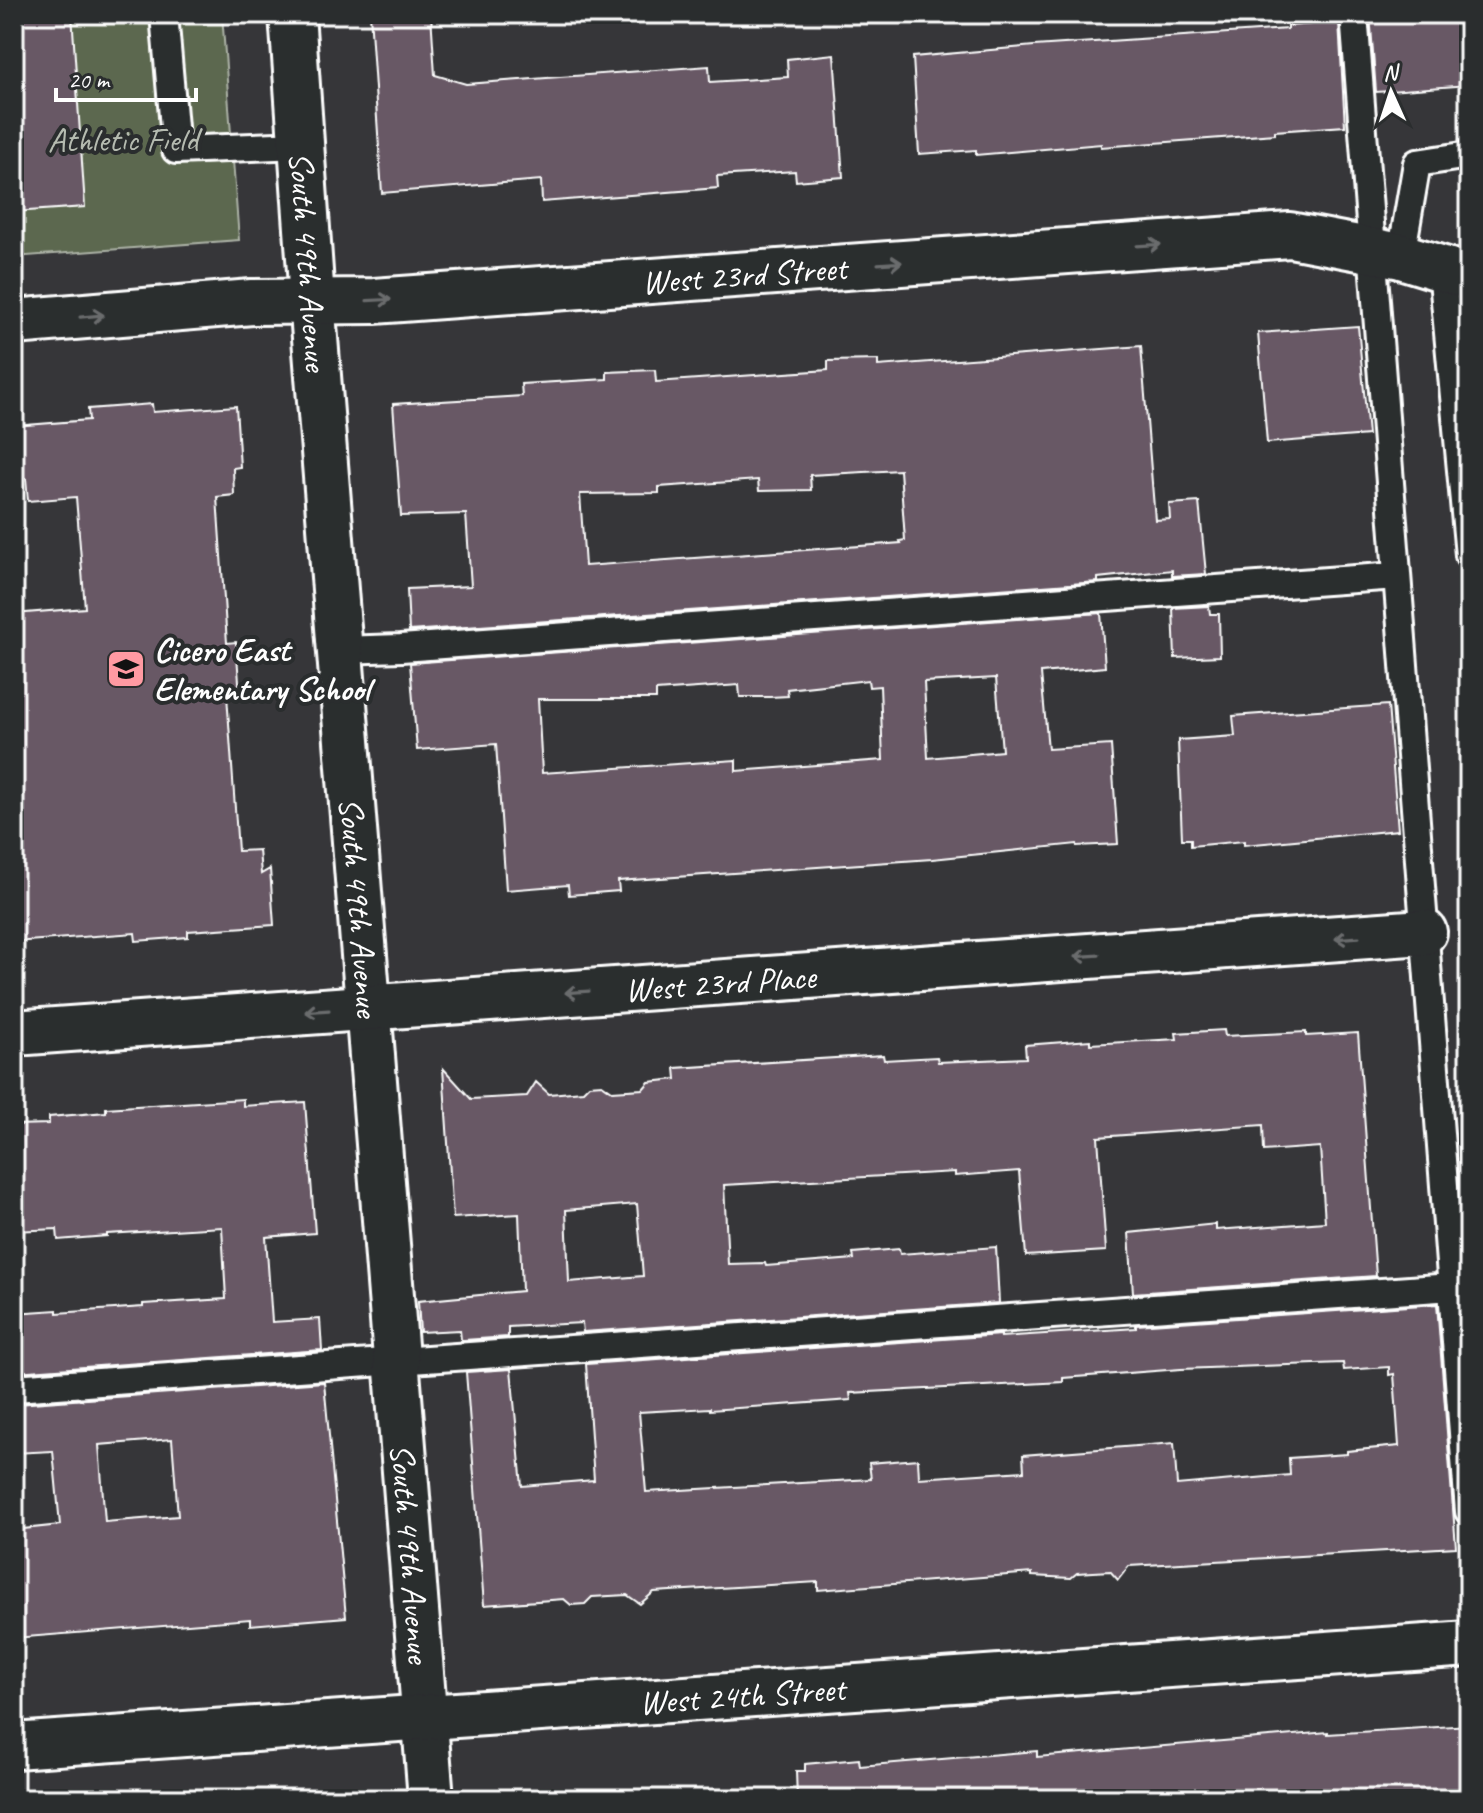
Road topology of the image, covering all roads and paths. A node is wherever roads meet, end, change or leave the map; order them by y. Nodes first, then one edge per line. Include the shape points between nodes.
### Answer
1 (164, 14) edge
2 (292, 14) edge
3 (1354, 14) edge
4 (301, 145) junction
5 (1469, 155) edge
6 (1387, 254) junction
7 (1456, 273) edge
8 (312, 300) junction
9 (14, 322) edge
10 (1462, 421) edge
11 (1469, 555) edge
12 (1397, 576) junction
13 (340, 650) junction
14 (1424, 932) junction
15 (368, 1007) junction
16 (14, 1033) edge
17 (1452, 1287) junction
18 (396, 1362) junction
19 (14, 1388) edge
20 (1469, 1511) edge
21 (1469, 1644) edge
22 (424, 1717) junction
23 (14, 1746) edge
24 (431, 1799) edge

1 - 4 lane via 176,150
2 - 4 street, South 49th Avenue
3 - 6 lane
4 - 8 street, South 49th Avenue
5 - 6 lane via 1417,163
6 - 7 street, West 23rd Street
8 -> 6 street, West 23rd Street via 374,301 1290,235
6 - 12 lane
7 - 10 lane
9 -> 8 street, West 23rd Street
8 - 13 street, South 49th Avenue
10 - 11 lane
12 - 13 lane
12 - 14 lane
13 - 15 street, South 49th Avenue
14 -> 15 street, West 23rd Place
14 - 17 lane
15 -> 16 street, West 23rd Place
15 - 18 street, South 49th Avenue
17 - 18 lane
17 - 20 lane
18 - 19 lane
18 - 22 street, South 49th Avenue
21 - 22 street, West 24th Street
22 - 23 street, West 24th Street
22 - 24 street, South 49th Avenue

